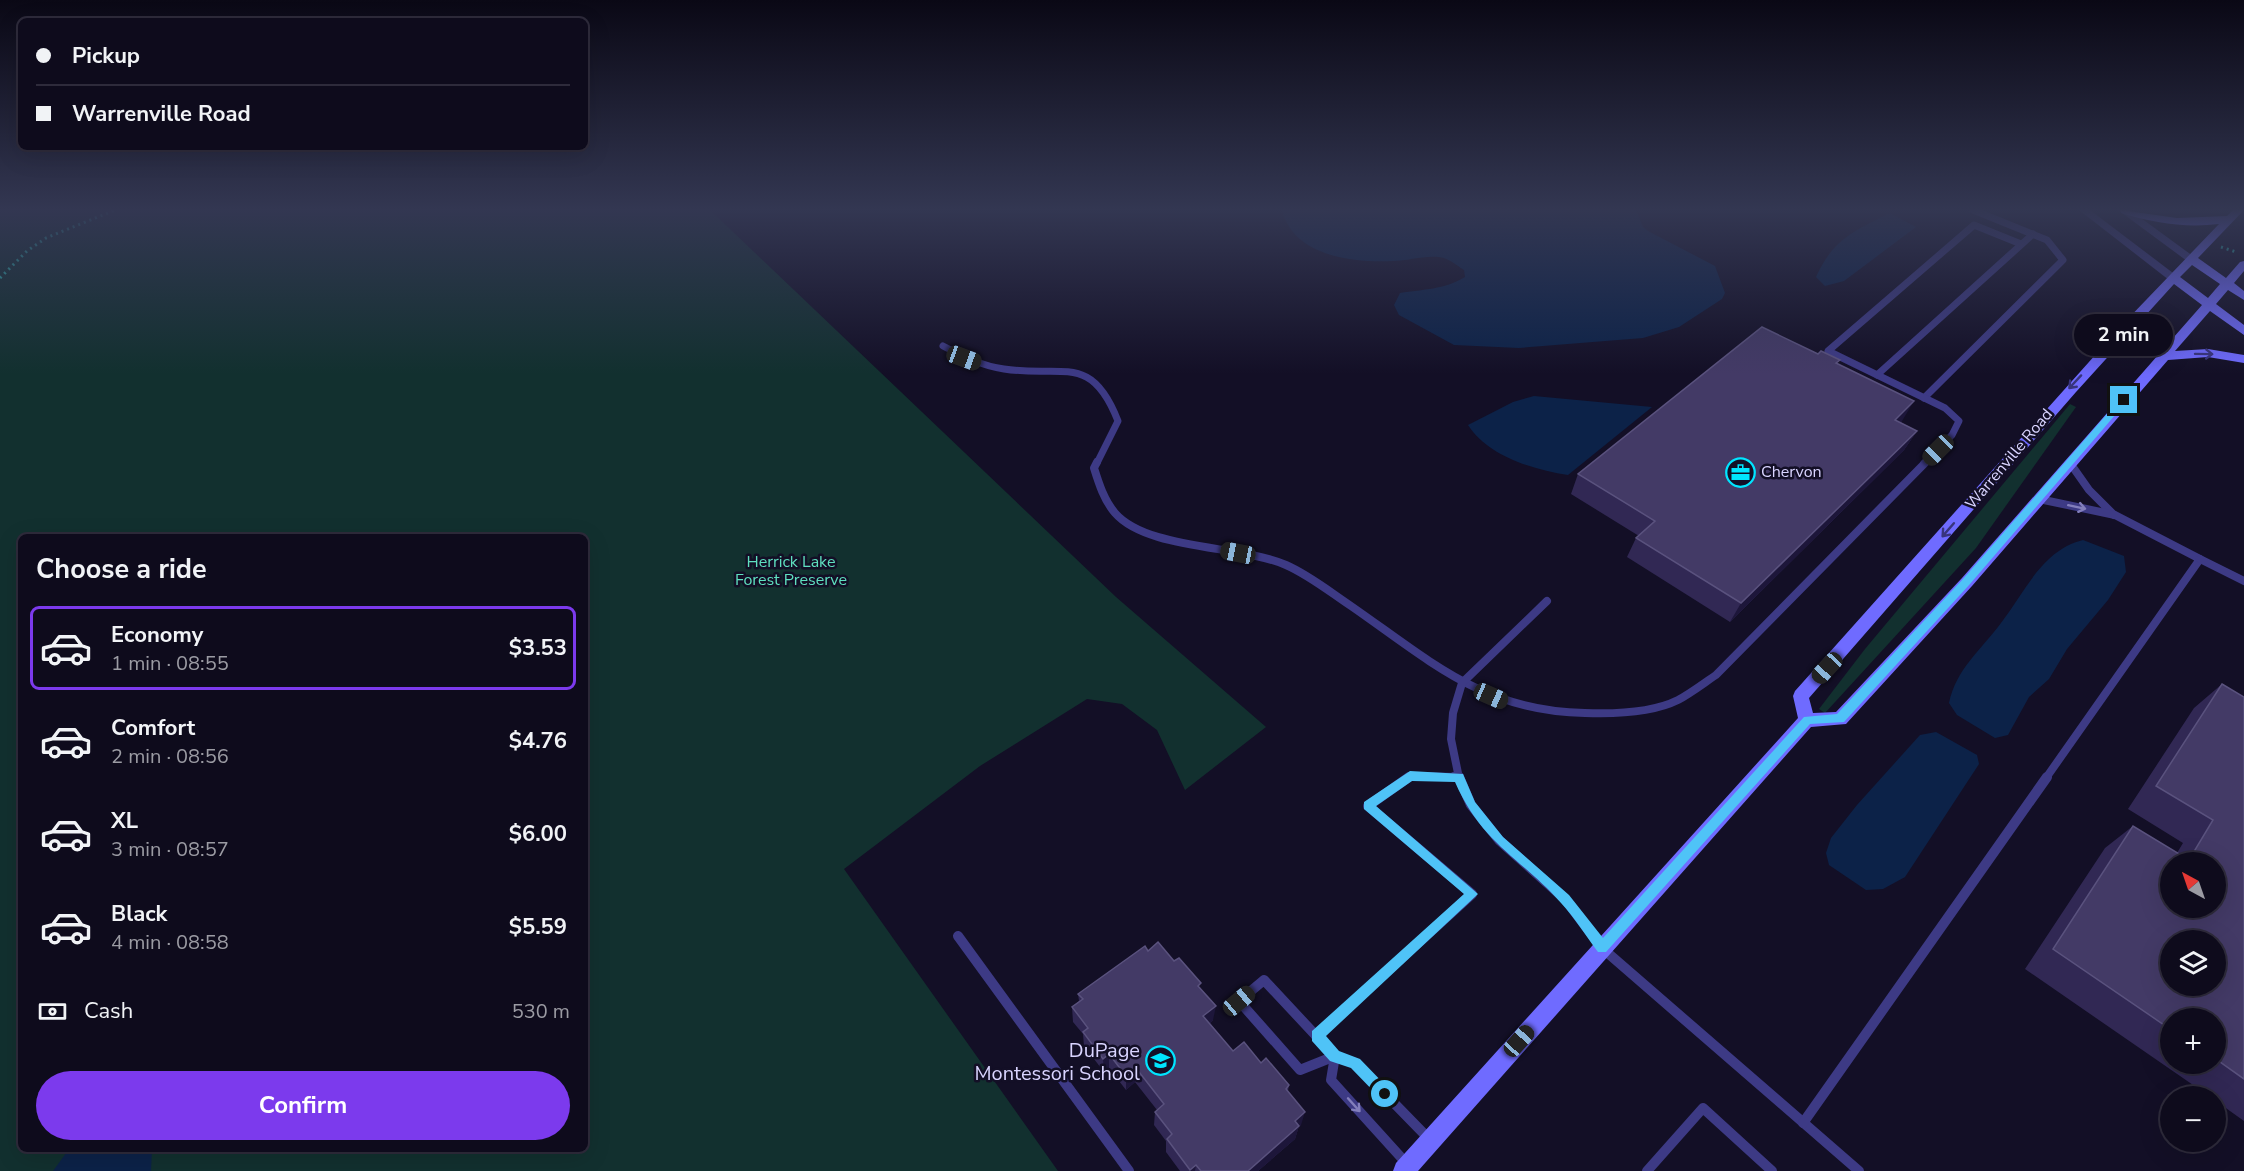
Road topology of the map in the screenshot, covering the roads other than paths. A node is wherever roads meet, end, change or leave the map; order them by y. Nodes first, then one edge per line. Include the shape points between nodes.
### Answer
1 (2244, 264) edge
2 (1928, 265) edge
3 (1998, 265) edge
4 (2057, 265) edge
5 (2156, 265) edge
6 (2186, 265) edge
7 (2199, 265) edge
8 (2173, 278) junction
9 (2226, 284) junction
10 (2244, 296) edge
11 (2209, 304) junction
12 (2244, 331) edge
13 (943, 346) dead end
14 (2164, 356) junction
15 (2244, 359) edge
16 (1876, 375) junction
17 (1924, 398) junction
18 (2070, 464) junction
19 (2039, 499) junction
20 (2115, 515) junction
21 (2200, 559) junction
22 (2244, 581) edge
23 (1547, 601) dead end
24 (1462, 682) junction
25 (1808, 720) junction
26 (1459, 777) junction
27 (958, 936) dead end
28 (1602, 948) junction
29 (1316, 1036) junction
30 (1335, 1056) junction
31 (1803, 1123) junction
32 (1431, 1141) junction
33 (1406, 1168) edge
34 (1129, 1171) edge
35 (1647, 1171) edge
36 (1772, 1171) edge
37 (1859, 1171) edge

1 - 9 main road
2 - 16 lane via 1828,351
3 - 16 lane
4 - 17 lane
5 - 8 street
6 - 8 main road, Warrenville Road
7 - 9 main road
8 - 11 main road
8 -> 25 main road, Warrenville Road via 2071,387 1801,696
9 - 10 main road
9 - 11 main road
11 - 12 main road
11 - 14 main road
13 - 24 lane via 988,367 1073,371 1102,384 1118,421 1094,468 1107,506 1120,519 1143,533 1286,565
14 -> 15 main road via 2208,353
14 - 18 main road
16 - 17 lane
17 - 24 lane via 1946,408 1959,421 1953,435 1716,675 1677,701 1623,714 1563,713 1506,702
18 - 19 main road
18 - 20 lane
19 -> 20 lane
19 - 25 main road via 1840,719
20 - 21 lane
21 - 22 lane
21 - 31 lane
23 - 24 lane
24 - 26 lane via 1451,738
25 - 28 main road
26 - 28 lane via 1471,805 1499,840 1565,899
26 - 29 lane via 1410,776 1368,806 1472,894
27 - 34 lane
28 - 31 lane
28 - 32 main road
29 - 30 lane
29 - 30 lane via 1264,980 1239,1001 1300,1070
30 - 32 lane via 1355,1063
30 -> 33 lane via 1331,1080
31 - 37 lane
32 - 33 main road
35 - 36 lane via 1702,1108

